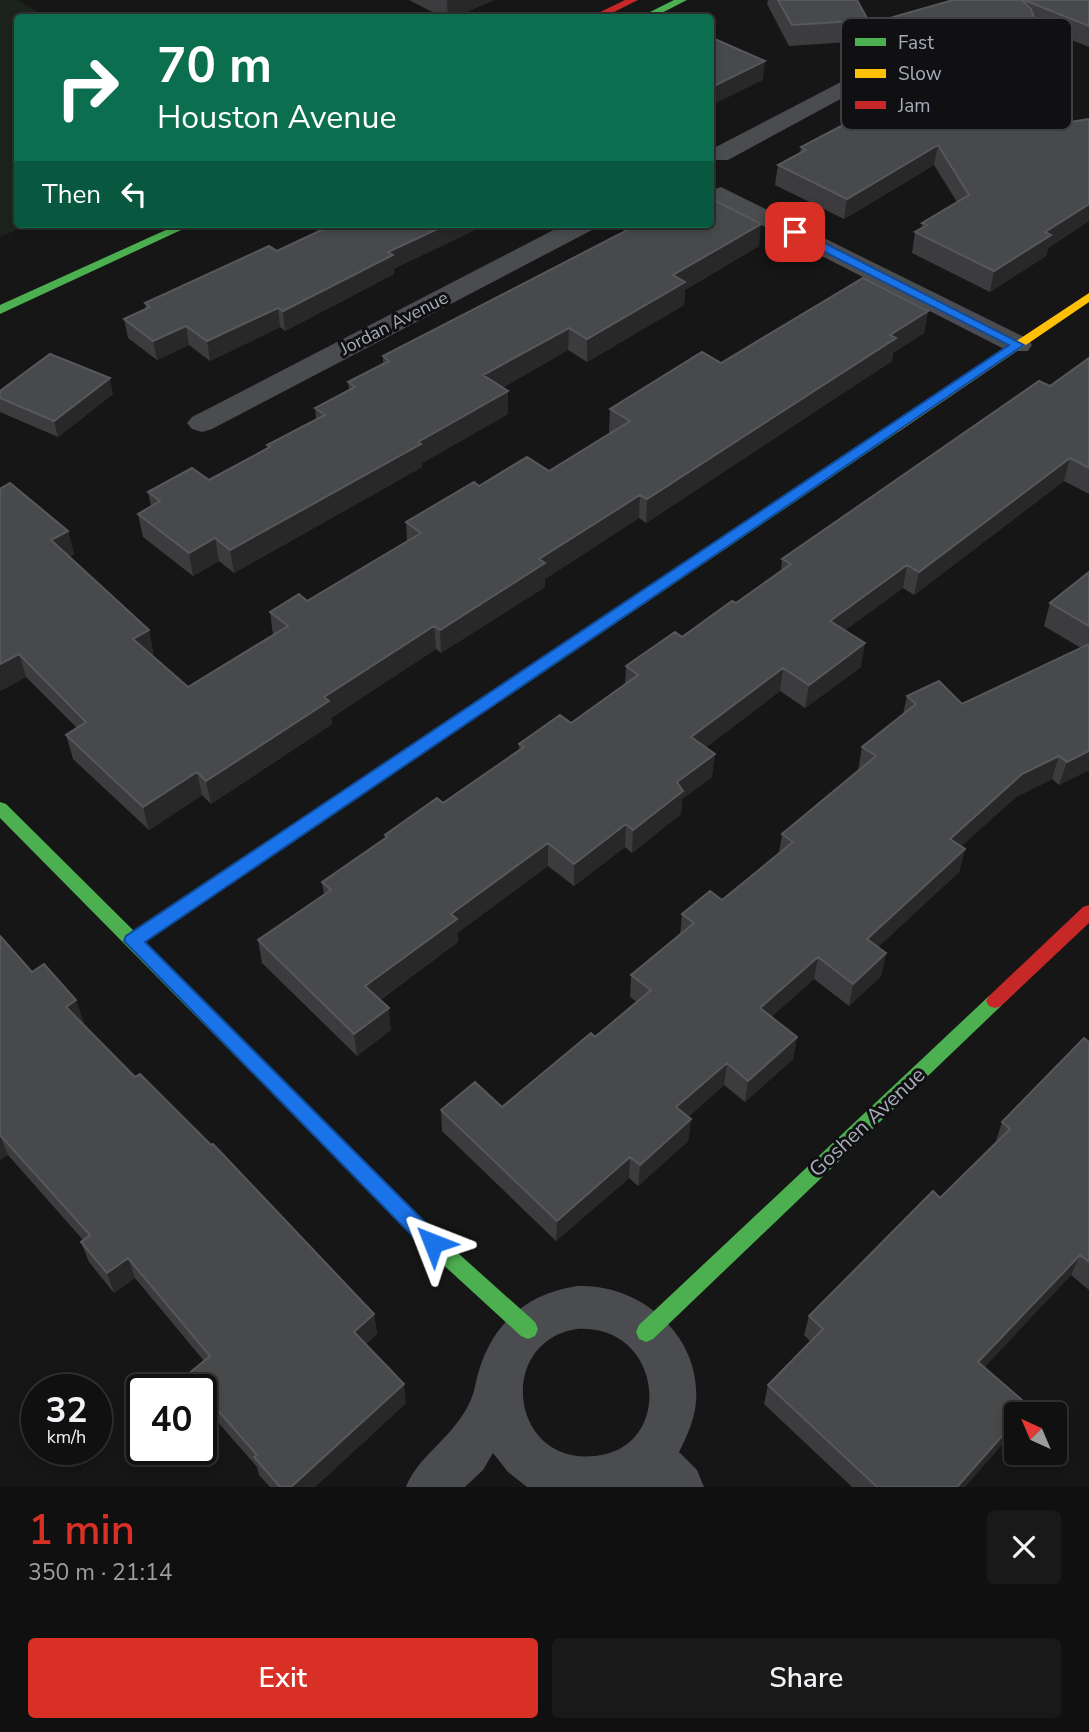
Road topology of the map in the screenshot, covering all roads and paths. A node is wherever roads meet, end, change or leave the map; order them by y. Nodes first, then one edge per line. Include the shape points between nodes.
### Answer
1 (633, 0) edge
2 (682, 0) edge
3 (602, 14) edge
4 (652, 14) edge
5 (841, 88) edge
6 (715, 154) edge
7 (716, 197) edge
8 (179, 228) edge
9 (577, 228) edge
10 (1089, 297) edge
11 (0, 310) edge
12 (1018, 345) junction
13 (202, 423) dead end
14 (0, 808) edge
15 (1089, 912) edge
16 (133, 941) junction
17 (528, 1329) junction
18 (646, 1332) junction
19 (498, 1404) junction
20 (665, 1471) edge
21 (554, 1482) edge
22 (430, 1487) edge

1 - 3 street
2 - 4 street
5 - 6 street
6 - 7 street via 727,161 736,175 729,189
7 - 12 street
8 - 11 street
9 - 13 street, Jordan Avenue
10 - 12 street
12 - 16 street
14 - 16 street
15 - 18 street, Goshen Avenue
16 - 17 street via 433,1243
17 - 18 street via 542,1318 566,1310 591,1308 616,1312
17 - 19 street via 507,1354 499,1378
18 - 20 street via 666,1357 673,1382
19 - 21 street via 506,1429 521,1451
19 - 22 street via 466,1453
20 - 21 street via 630,1470 608,1478

